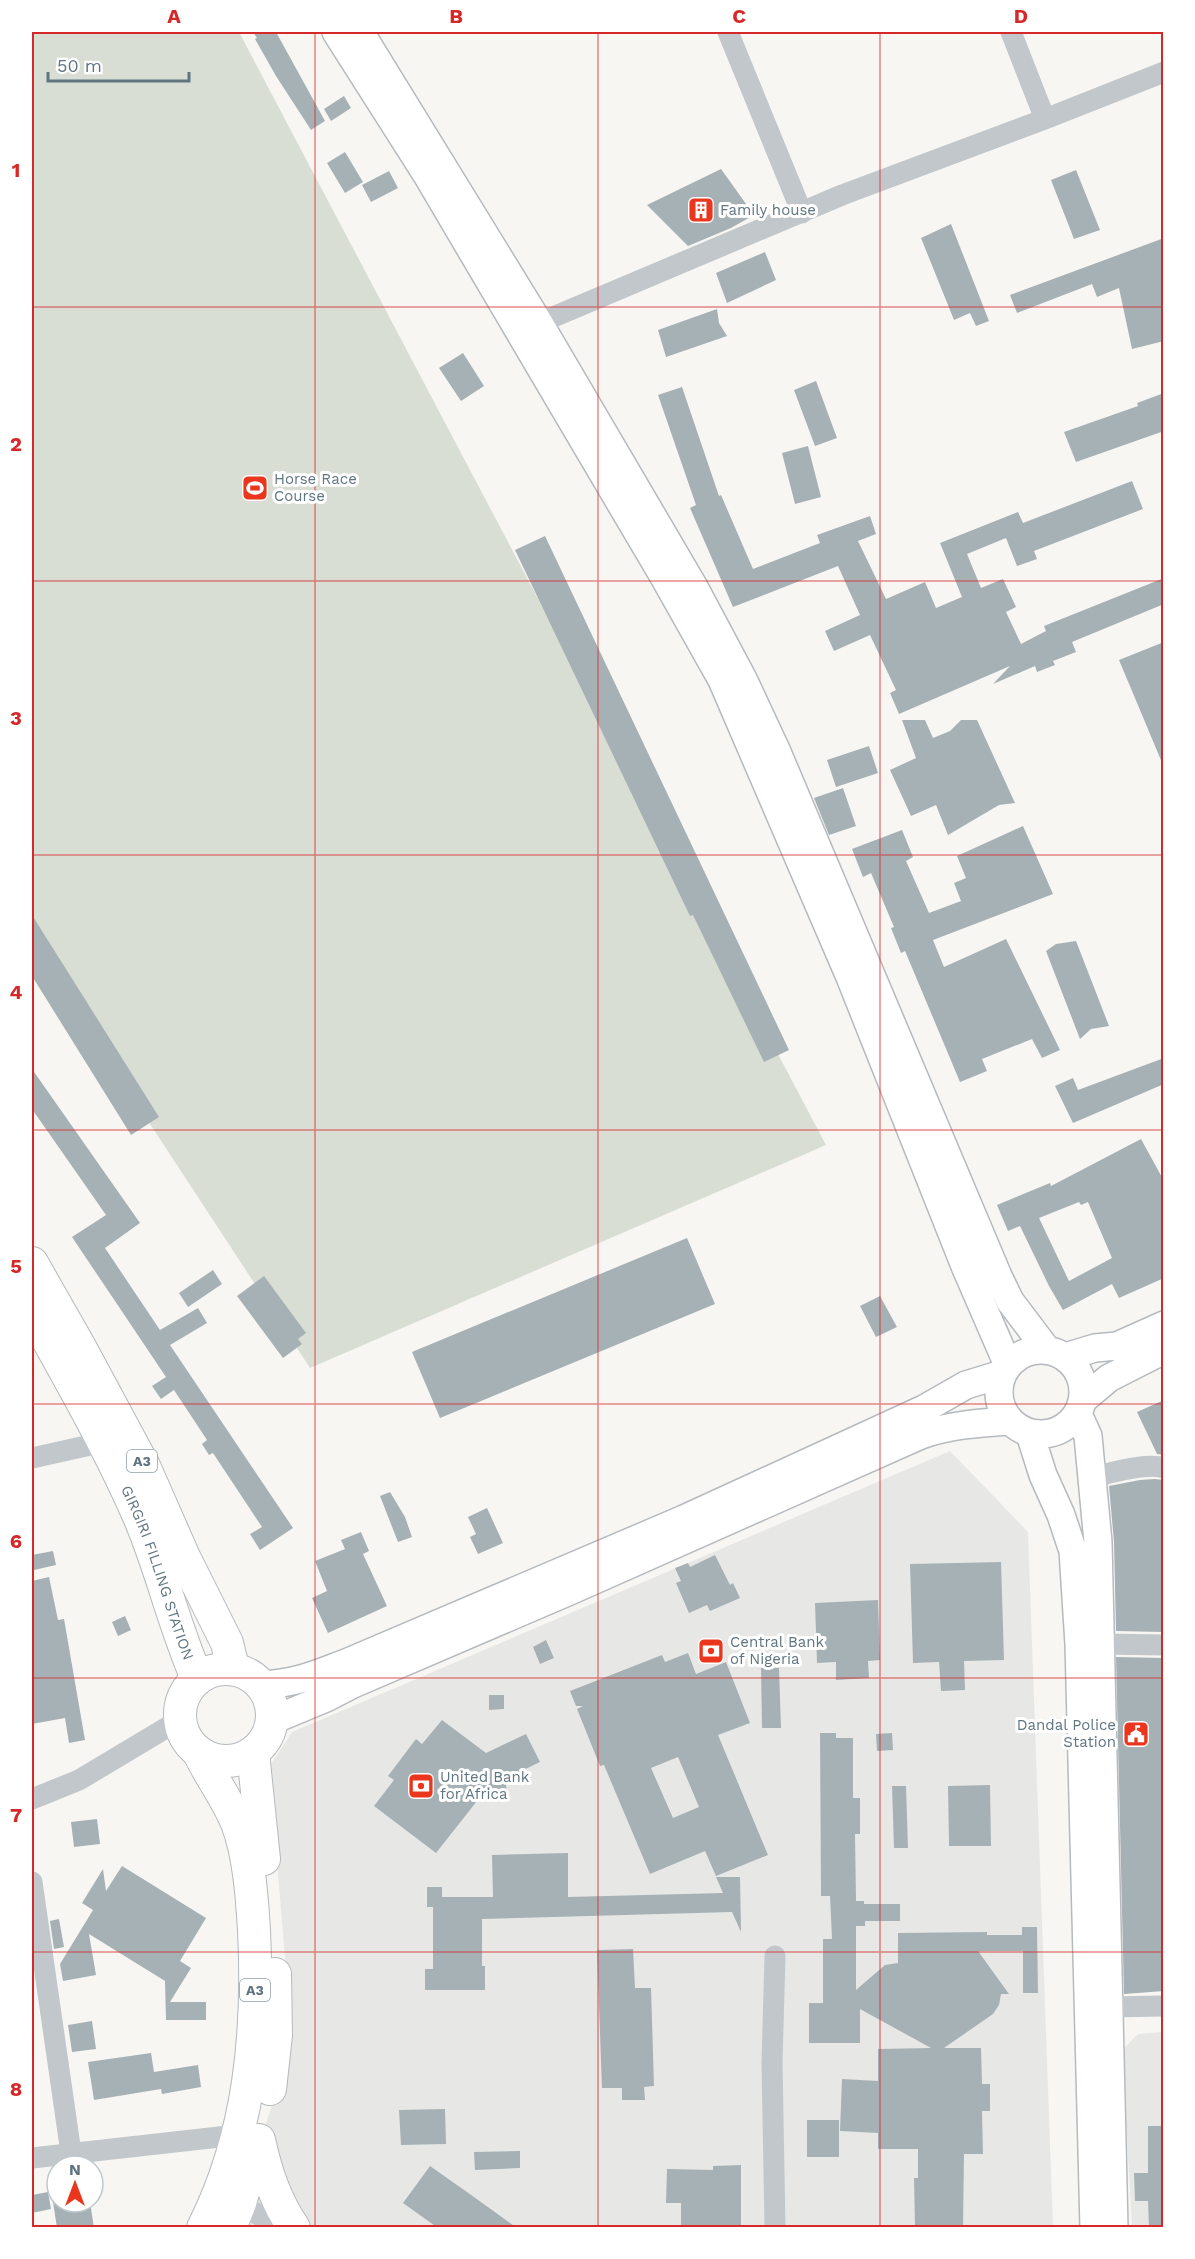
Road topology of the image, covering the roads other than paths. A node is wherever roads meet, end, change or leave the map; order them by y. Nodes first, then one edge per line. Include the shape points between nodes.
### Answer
1 (336, 32) edge
2 (360, 32) edge
3 (728, 32) edge
4 (1011, 32) edge
5 (1164, 72) edge
6 (1045, 119) junction
7 (802, 213) junction
8 (538, 323) junction
9 (916, 1114) junction
10 (32, 1263) edge
11 (32, 1311) edge
12 (1164, 1325) edge
13 (1164, 1350) edge
14 (1056, 1353) junction
15 (1005, 1370) junction
16 (1081, 1406) junction
17 (1019, 1427) junction
18 (104, 1442) junction
19 (32, 1458) edge
20 (1164, 1468) edge
21 (1093, 1476) junction
22 (1101, 1644) junction
23 (1164, 1645) edge
24 (233, 1668) junction
25 (197, 1678) junction
26 (262, 1685) junction
27 (181, 1719) junction
28 (273, 1720) junction
29 (253, 1754) junction
30 (200, 1755) junction
31 (32, 1799) edge
32 (32, 1882) edge
33 (775, 1956) dead end
34 (1164, 2006) edge
35 (1109, 2007) junction
36 (248, 2136) junction
37 (71, 2153) junction
38 (32, 2158) edge
39 (235, 2215) edge
40 (203, 2228) edge
41 (279, 2228) edge
42 (294, 2228) edge
43 (775, 2228) edge
44 (1094, 2228) edge
45 (1114, 2228) edge

1 - 9 main road via 427,175 722,680 850,977
2 - 8 main road
3 - 7 street
4 - 6 street
5 - 6 street
6 - 7 street
7 - 8 street
8 - 9 main road via 694,587 743,679 777,752
9 - 14 main road via 1010,1301
9 - 15 main road
10 - 24 highway, A3 via 144,1466 214,1614
11 - 18 highway, GIRGIRI FILLING STATION / A3
12 - 14 main road via 1118,1346
13 - 16 main road via 1109,1378
14 - 15 main road via 1038,1350 1022,1354
14 - 16 main road via 1076,1368 1083,1382
15 - 17 main road via 998,1390 1000,1406
15 - 26 main road via 684,1519 346,1663 295,1682
16 - 17 main road via 1069,1425 1057,1432 1044,1435
16 - 21 main road
17 - 28 main road via 971,1423 921,1435
17 - 44 main road via 1061,1515 1073,1551
18 - 19 street
18 - 25 highway, GIRGIRI FILLING STATION / A3 via 145,1531
20 - 21 street via 1143,1467
21 - 22 main road
22 - 23 street
22 - 35 main road
24 - 25 highway via 214,1669
24 - 26 highway via 248,1673
25 - 27 highway via 186,1693
26 - 28 highway via 271,1701
27 - 30 highway, A3 via 183,1733
27 - 31 street via 78,1780
28 - 29 highway via 264,1743
29 - 30 highway via 227,1762
29 - 36 highway, A3 via 274,1945 276,2035 268,2108
30 - 36 highway, A3 via 238,1825 253,1906 256,1962 252,2063 246,2105
32 - 37 street
33 - 43 street
34 - 35 street
35 - 45 main road
36 - 37 street
36 - 39 highway, A3
36 - 40 highway, A3 via 229,2168
36 - 42 highway
37 - 38 street
39 - 41 street

